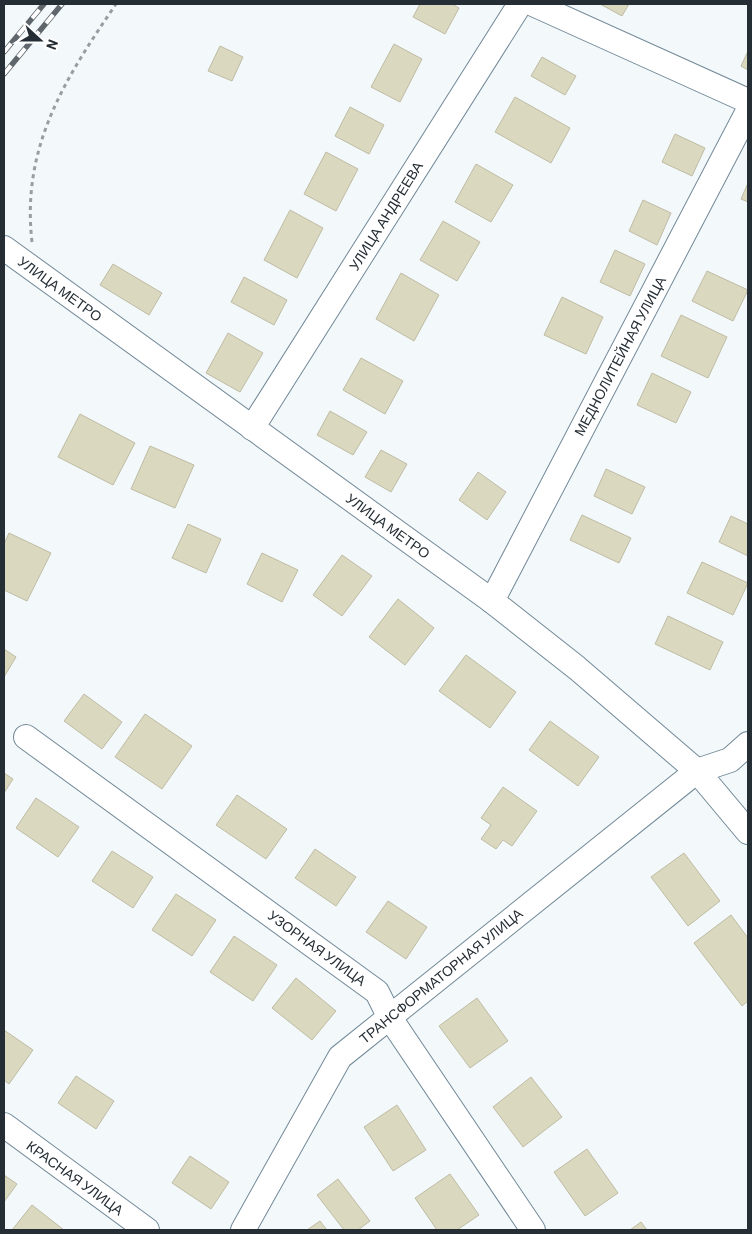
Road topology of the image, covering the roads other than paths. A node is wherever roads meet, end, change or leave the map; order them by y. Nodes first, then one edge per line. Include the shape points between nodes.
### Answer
1 (520, 4) edge
2 (533, 4) edge
3 (748, 101) edge
4 (748, 111) edge
5 (4, 248) edge
6 (252, 428) junction
7 (492, 601) junction
8 (26, 737) dead end
9 (748, 744) edge
10 (697, 771) junction
11 (748, 832) edge
12 (390, 1018) junction
13 (4, 1125) edge
14 (147, 1230) edge
15 (243, 1230) edge
16 (533, 1230) edge

1 - 6 street, УЛИЦА АНДРЕЕВА
2 - 3 street
4 - 7 street, МЕДНОЛИТЕЙНАЯ УЛИЦА
5 - 6 street, УЛИЦА МЕТРО
6 - 7 street, УЛИЦА МЕТРО
7 - 10 street, УЛИЦА МЕТРО via 577,668
8 - 12 street, УЗОРНАЯ УЛИЦА via 377,992
9 - 10 street via 730,760
10 - 11 street, УЛИЦА МЕТРО
10 - 12 street, ТРАНСФОРМАТОРНАЯ УЛИЦА
12 - 15 street, ТРАНСФОРМАТОРНАЯ УЛИЦА via 340,1056
12 - 16 street, УЗОРНАЯ УЛИЦА
13 - 14 street, КРАСНАЯ УЛИЦА

